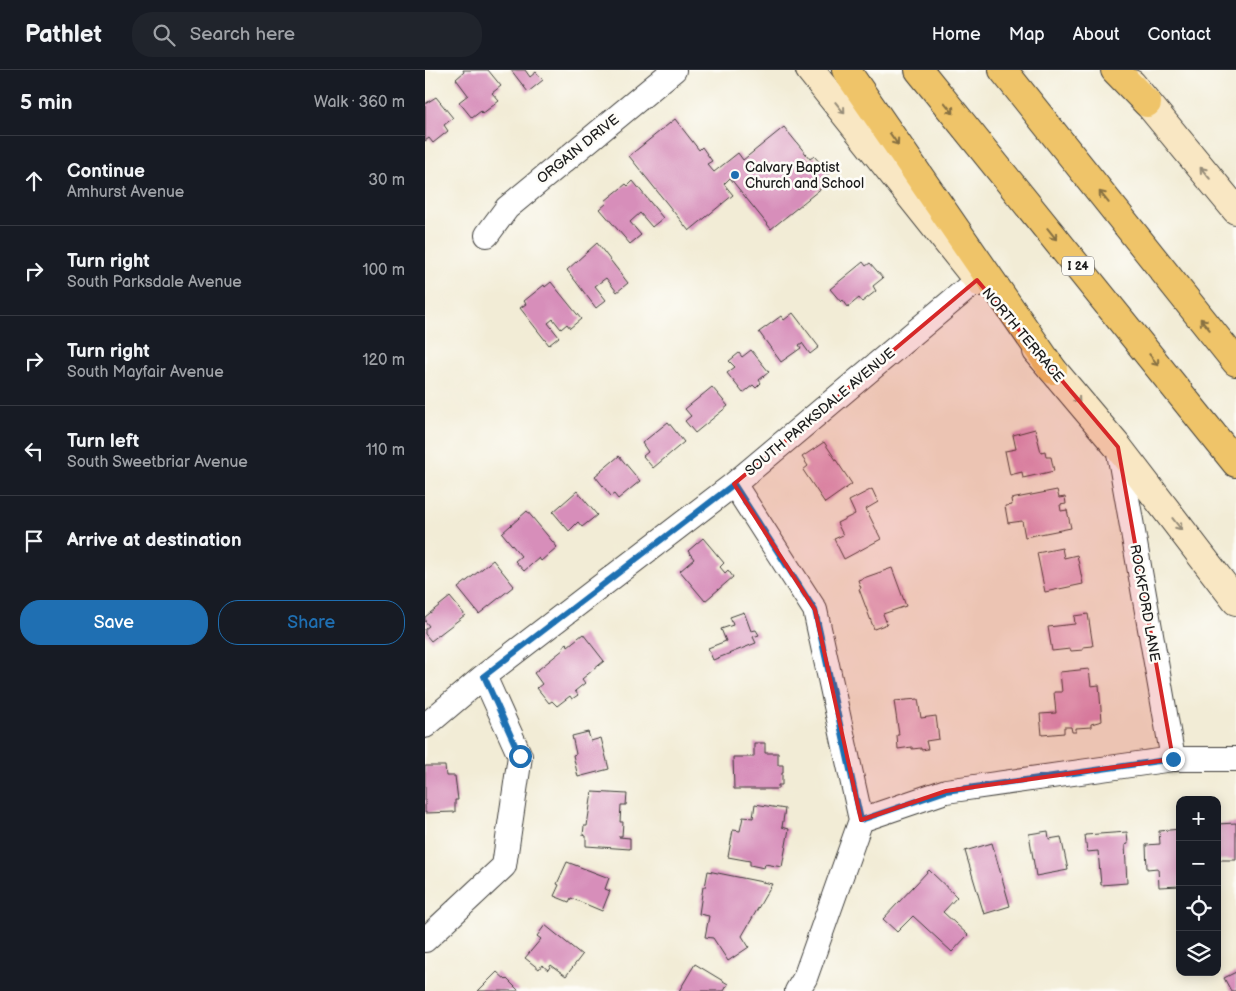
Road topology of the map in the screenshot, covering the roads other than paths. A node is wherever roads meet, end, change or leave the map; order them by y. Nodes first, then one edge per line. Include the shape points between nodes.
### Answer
1 (674, 70) edge
2 (810, 70) edge
3 (846, 70) edge
4 (919, 70) edge
5 (1003, 70) edge
6 (1115, 70) edge
7 (1121, 70) edge
8 (1147, 103) junction
9 (1236, 210) edge
10 (487, 235) dead end
11 (977, 280) junction
12 (1236, 362) edge
13 (1053, 370) junction
14 (1118, 447) junction
15 (1236, 463) edge
16 (734, 484) junction
17 (1236, 601) edge
18 (484, 676) junction
19 (425, 726) edge
20 (1173, 759) junction
21 (1236, 759) edge
22 (861, 820) junction
23 (425, 940) edge
24 (802, 987) edge

1 - 10 street, ORGAIN DRIVE via 507,208
2 -> 11 street, NORTH TERRACE
3 -> 13 highway
4 -> 15 highway, I 24
12 -> 5 highway
6 - 8 highway
7 - 8 street
9 -> 8 street
11 - 13 street, NORTH TERRACE
11 - 16 street, SOUTH PARKSDALE AVENUE
13 -> 14 street, NORTH TERRACE
14 -> 17 street, NORTH TERRACE
14 - 20 street, ROCKFORD LANE
16 - 18 street, SOUTH PARKSDALE AVENUE
16 - 22 street via 815,610
18 - 19 street, SOUTH PARKSDALE AVENUE
18 - 23 street via 520,756 505,866
20 - 21 street
20 - 22 street via 946,791
22 - 24 street

